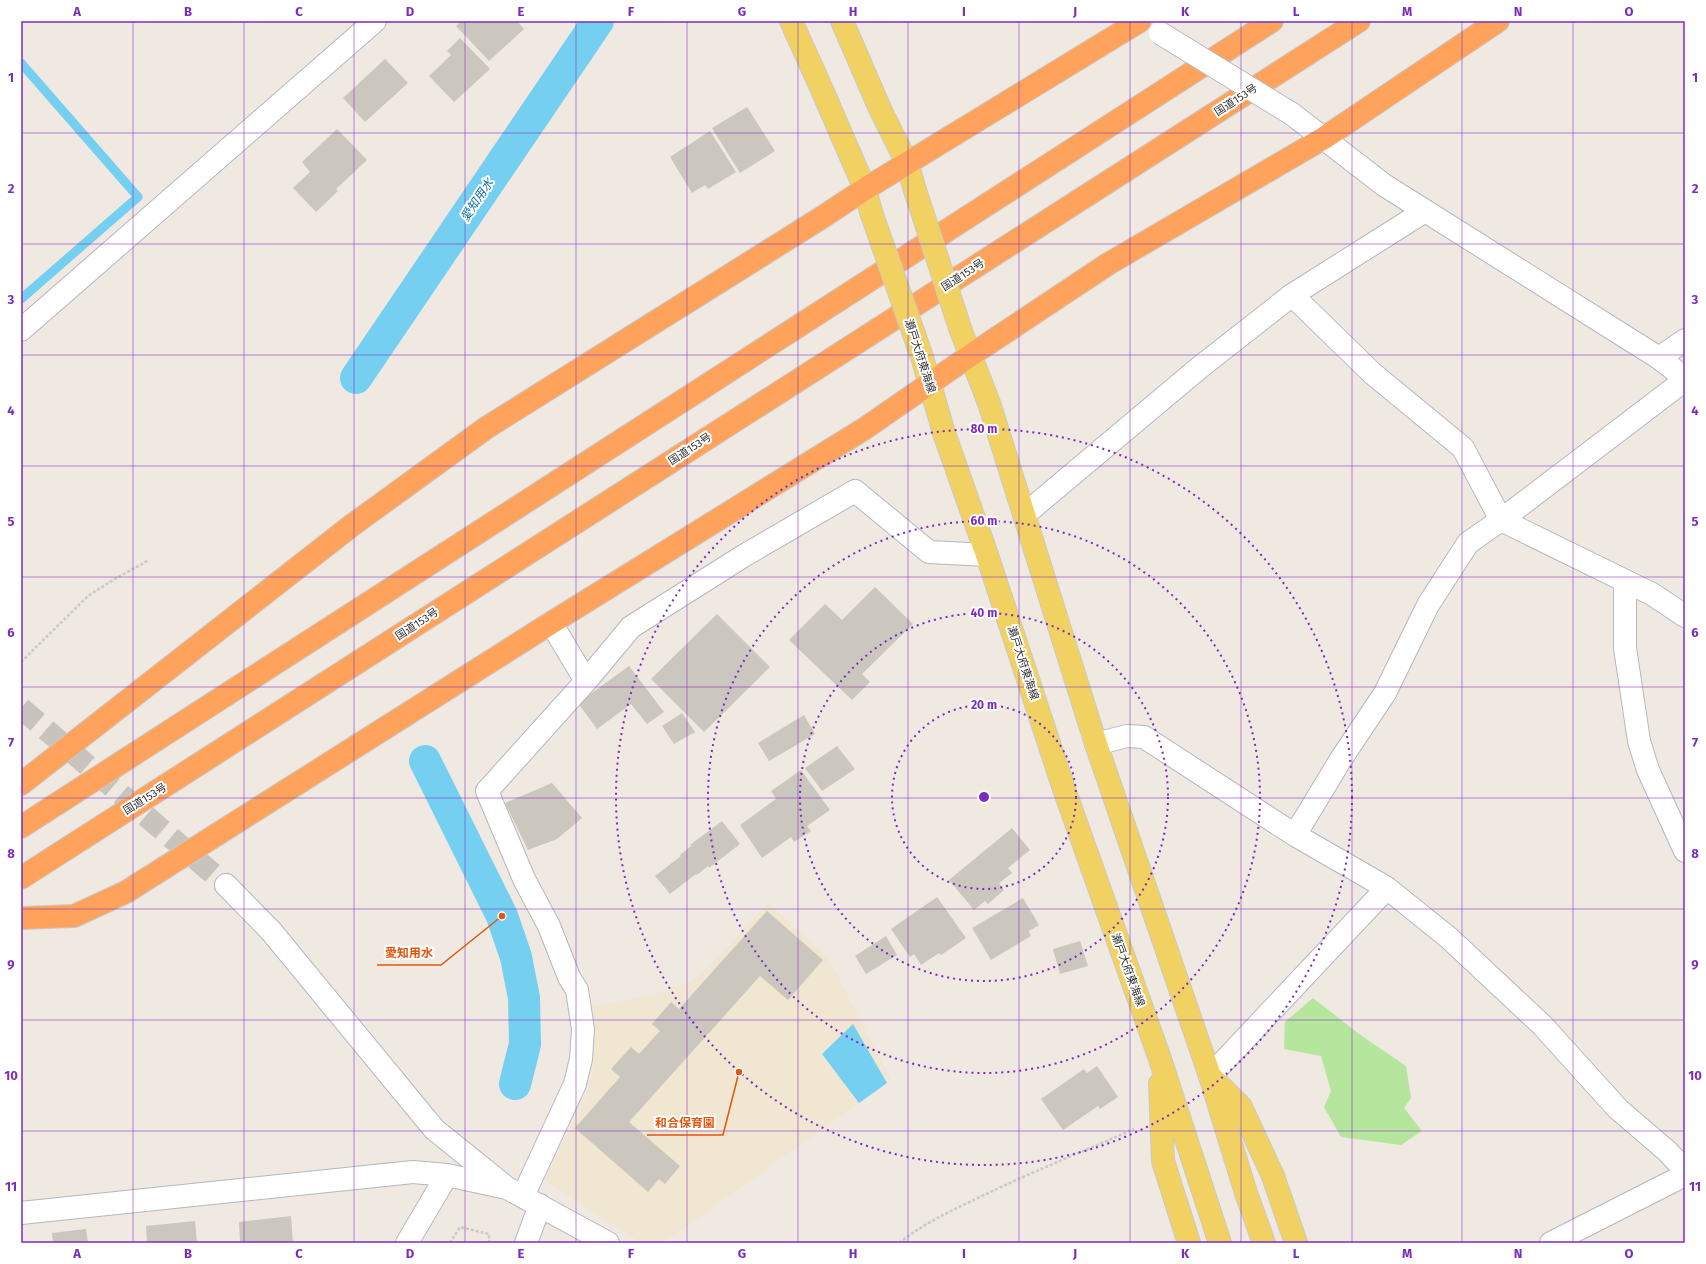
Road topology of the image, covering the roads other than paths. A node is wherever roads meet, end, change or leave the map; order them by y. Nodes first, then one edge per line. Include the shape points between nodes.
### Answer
1 (375, 21) edge
2 (791, 21) edge
3 (842, 21) edge
4 (1139, 21) edge
5 (1272, 21) edge
6 (1359, 21) edge
7 (1498, 21) edge
8 (1324, 138) junction
9 (907, 163) junction
10 (865, 189) junction
11 (1425, 211) junction
12 (1292, 295) junction
13 (21, 330) edge
14 (1685, 340) edge
15 (971, 356) junction
16 (1659, 358) junction
17 (1685, 379) edge
18 (929, 384) junction
19 (1024, 515) junction
20 (1501, 520) junction
21 (987, 555) junction
22 (1624, 581) junction
23 (1685, 616) edge
24 (551, 623) junction
25 (586, 681) junction
26 (1096, 744) junction
27 (21, 784) edge
28 (21, 827) edge
29 (1296, 835) junction
30 (1685, 850) edge
31 (21, 878) edge
32 (226, 885) tunnel mouth
33 (1388, 888) junction
34 (21, 918) edge
35 (1159, 1056) junction
36 (1210, 1076) junction
37 (1685, 1170) edge
38 (447, 1175) junction
39 (1685, 1175) edge
40 (524, 1196) junction
41 (21, 1213) edge
42 (1560, 1241) edge
43 (407, 1243) edge
44 (526, 1243) edge
45 (608, 1243) edge
46 (1189, 1243) edge
47 (1220, 1243) edge
48 (1264, 1243) edge
49 (1296, 1243) edge

1 - 13 street
2 - 10 main road, 瀬戸大府東海線
3 - 9 main road via 880,109
4 - 8 street, bridge via 1292,114
4 - 9 highway
5 - 28 highway
6 - 31 highway, 国道153号
7 - 8 highway
8 - 11 street via 1384,185
8 - 15 highway via 1108,264
9 - 10 highway
9 - 15 main road, bridge
10 - 18 main road, 瀬戸大府東海線, bridge
10 - 27 highway via 486,428 351,526
11 - 12 street
11 - 16 street
12 - 19 street via 1193,373
12 - 20 street via 1372,373 1463,448
14 - 16 street
15 - 18 highway
15 - 19 main road via 989,403
16 - 17 street
17 - 20 street
18 - 21 main road, 瀬戸大府東海線
18 - 24 highway via 864,429
19 - 26 main road
20 - 22 street
20 - 29 street via 1468,543 1428,605 1385,693 1341,759
21 - 25 street via 930,552 855,490 631,627
21 - 35 main road, 瀬戸大府東海線 via 1064,789
22 - 23 street via 1652,594
22 - 30 street via 1625,648 1639,741 1648,770
24 - 25 street
24 - 34 highway via 126,892 74,916
25 - 40 street via 487,790 524,879 549,926 577,990 584,1029 575,1084
26 - 29 street via 1127,736 1144,737
26 - 36 main road
29 - 33 street
32 - 40 street via 271,931 434,1130
33 - 36 street
33 - 37 street via 1449,938 1542,1025 1618,1109
35 - 46 main road via 1163,1161
35 - 47 main road, 瀬戸大府東海線
36 - 48 main road
36 - 49 main road via 1241,1107 1273,1176
38 - 40 street
38 - 41 street via 413,1172
38 - 43 street
39 - 42 street
40 - 44 street
40 - 45 street

